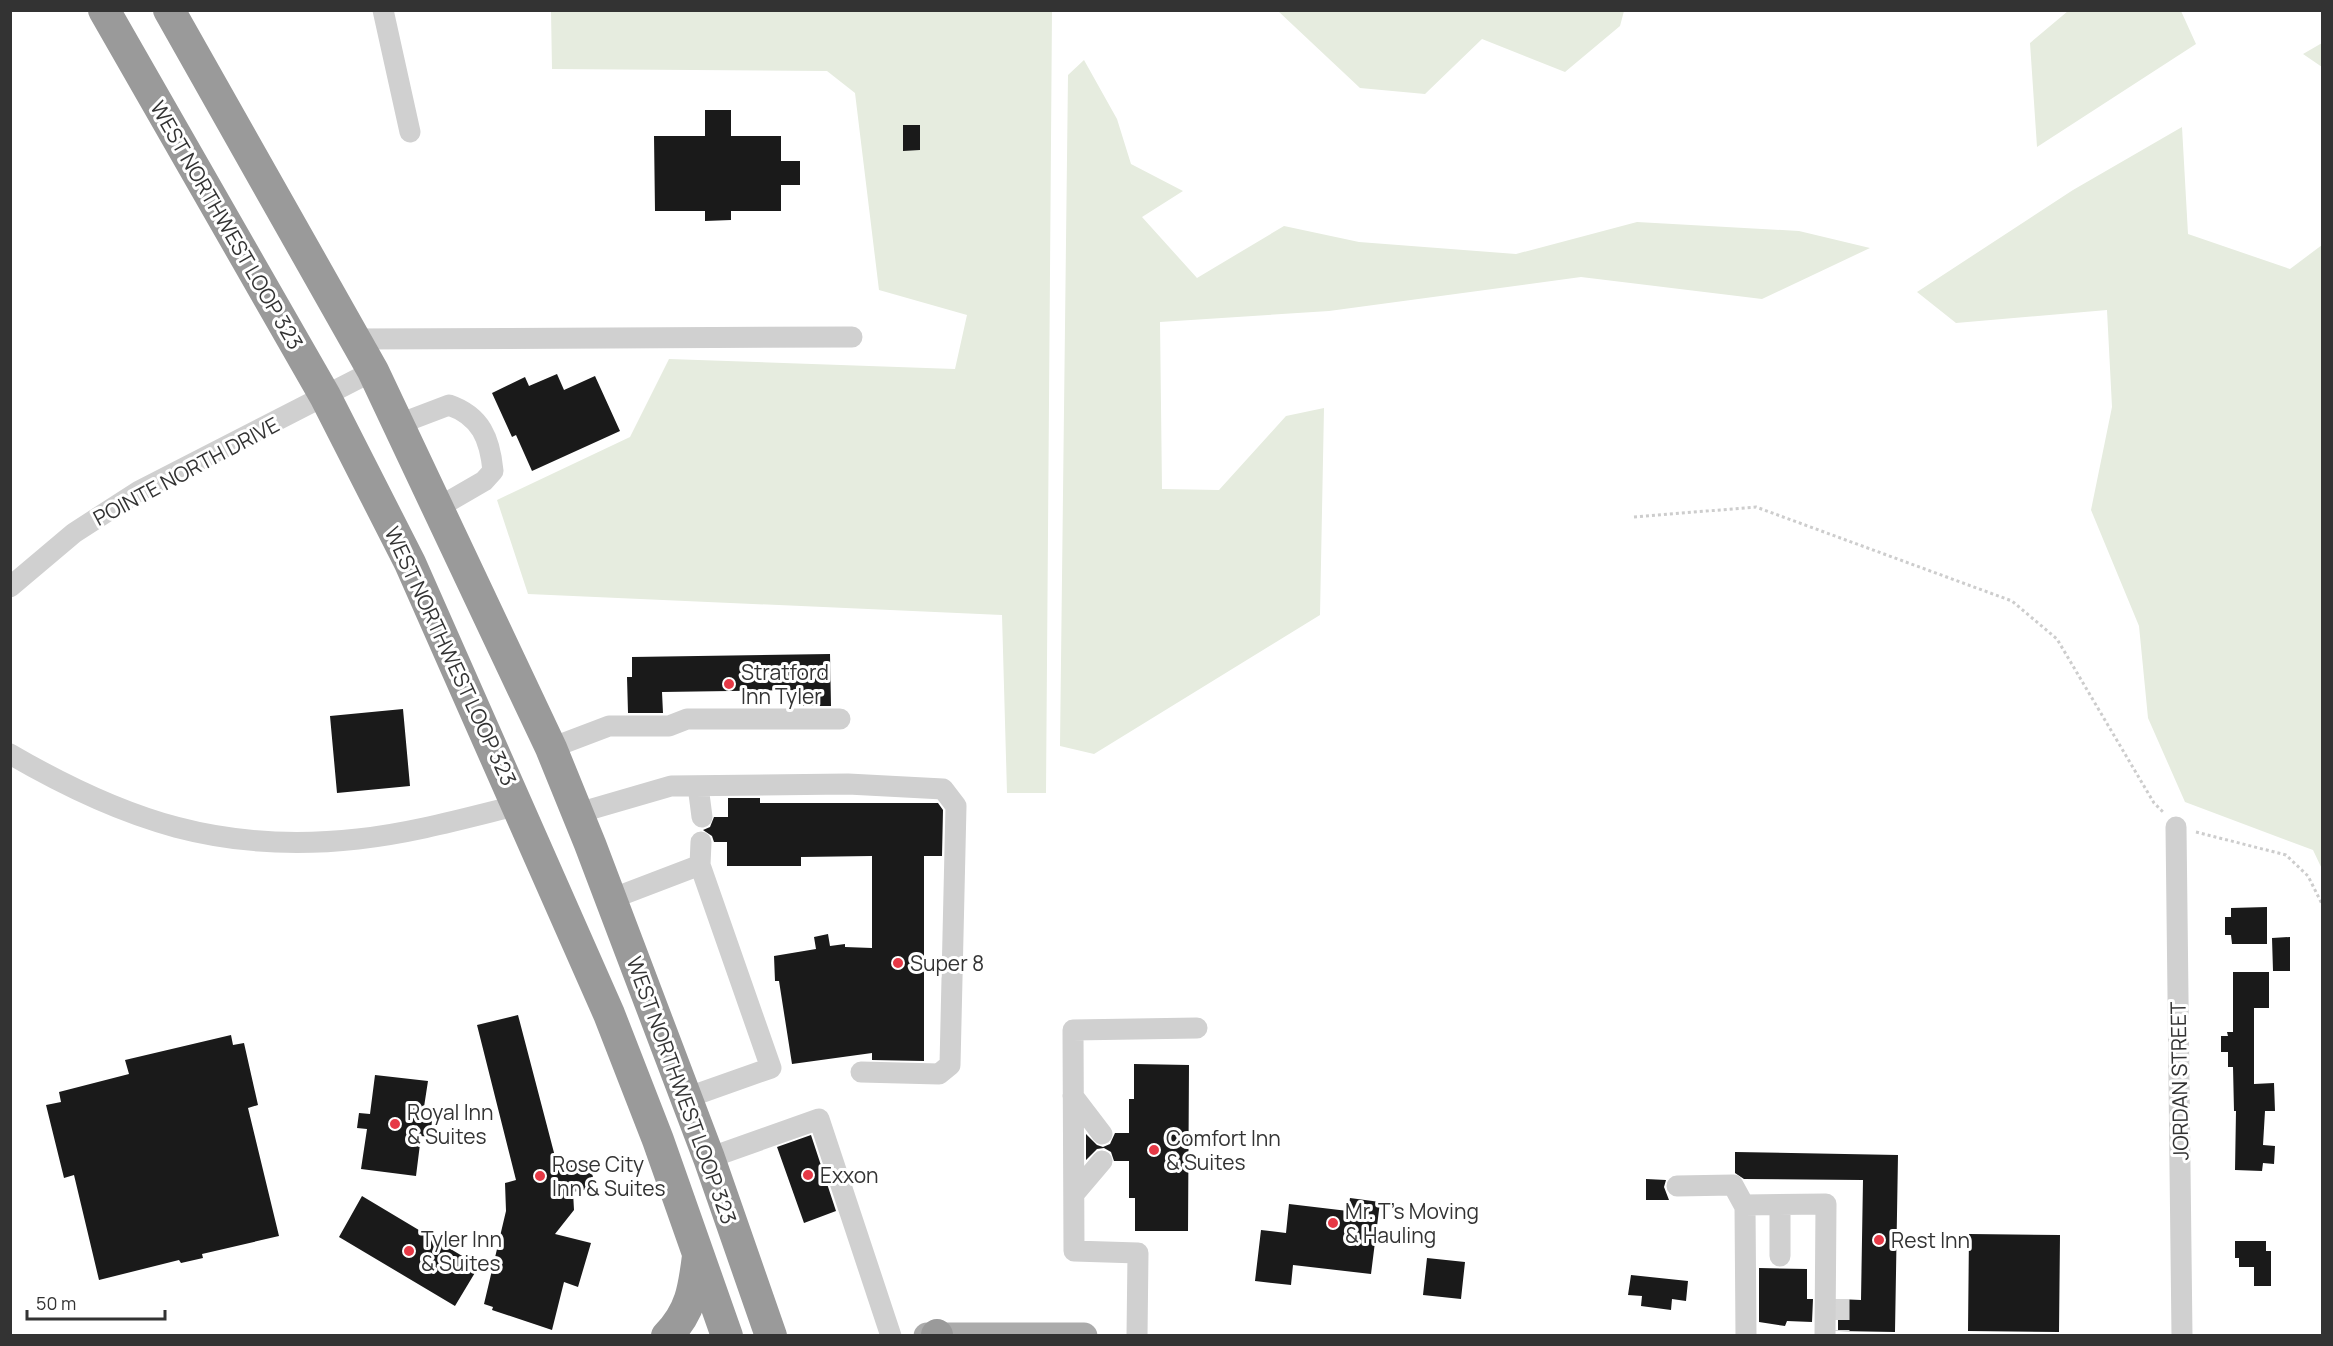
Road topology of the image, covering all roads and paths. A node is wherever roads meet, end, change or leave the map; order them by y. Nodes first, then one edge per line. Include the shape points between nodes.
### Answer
1 (104, 10) edge
2 (169, 10) edge
3 (383, 10) edge
4 (410, 132) dead end
5 (852, 337) dead end
6 (355, 339) junction
7 (373, 371) junction
8 (325, 396) junction
9 (399, 424) junction
10 (439, 507) junction
11 (1634, 517) dead end
12 (10, 587) edge
13 (840, 718) dead end
14 (551, 748) junction
15 (10, 754) edge
16 (698, 786) junction
17 (519, 806) junction
18 (578, 813) junction
19 (702, 817) dead end
20 (2176, 827) junction
21 (702, 842) dead end
22 (700, 865) junction
23 (611, 899) junction
24 (2322, 904) edge
25 (1197, 1028) dead end
26 (861, 1072) dead end
27 (1073, 1096) junction
28 (686, 1098) junction
29 (1102, 1134) dead end
30 (709, 1158) junction
31 (1102, 1161) dead end
32 (1677, 1186) dead end
33 (1074, 1194) junction
34 (1780, 1205) junction
35 (1745, 1207) junction
36 (698, 1252) junction
37 (1780, 1257) dead end
38 (1826, 1277) junction
39 (1839, 1299) tunnel mouth
40 (1834, 1334) edge
41 (667, 1335) edge
42 (727, 1335) edge
43 (771, 1335) edge
44 (891, 1335) edge
45 (927, 1335) edge
46 (937, 1335) edge
47 (1038, 1335) edge
48 (1084, 1335) edge
49 (1137, 1335) edge
50 (1746, 1335) edge
51 (2182, 1335) edge

1 - 8 highway, WEST NORTHWEST LOOP 323
2 - 6 highway, WEST NORTHWEST LOOP 323
3 - 4 street
5 - 6 street
6 - 7 highway, WEST NORTHWEST LOOP 323
7 - 8 street, POINTE NORTH DRIVE
7 - 9 highway, WEST NORTHWEST LOOP 323
8 - 12 street, POINTE NORTH DRIVE via 139,491 74,533
8 - 17 highway, WEST NORTHWEST LOOP 323 via 410,563
9 - 10 highway, WEST NORTHWEST LOOP 323
9 - 10 street via 448,405 475,418 491,453 493,471 484,481
10 - 14 highway, WEST NORTHWEST LOOP 323
11 - 20 path via 1756,507 2012,601 2056,639 2154,803
13 - 14 street via 687,718 669,726 609,726
14 - 18 highway, WEST NORTHWEST LOOP 323
15 - 17 street via 115,808 186,830 242,839 359,839
16 - 18 street via 671,786
16 - 19 street
16 - 26 street via 848,784 943,789 956,806 950,1065 939,1074
17 - 36 highway, WEST NORTHWEST LOOP 323 via 609,1014
18 - 23 highway, WEST NORTHWEST LOOP 323
20 - 24 path via 2286,855 2308,876
20 - 51 street, JORDAN STREET
21 - 22 street
22 - 23 street
22 - 28 street via 771,1068
23 - 28 highway, WEST NORTHWEST LOOP 323
25 - 27 street via 1073,1030
27 - 29 street
27 - 33 street
28 - 30 highway, WEST NORTHWEST LOOP 323
30 - 43 highway, WEST NORTHWEST LOOP 323
30 - 44 street via 819,1119
31 - 33 street
32 - 35 street via 1733,1185
33 - 49 street via 1074,1251 1138,1253
34 - 35 street
34 - 37 street
34 - 38 street via 1826,1204
35 - 50 street
36 - 41 highway via 690,1305
36 - 42 highway, WEST NORTHWEST LOOP 323
38 - 39 street via 1838,1285
38 - 40 street
45 - 46 main road
46 - 47 main road
47 - 48 main road

